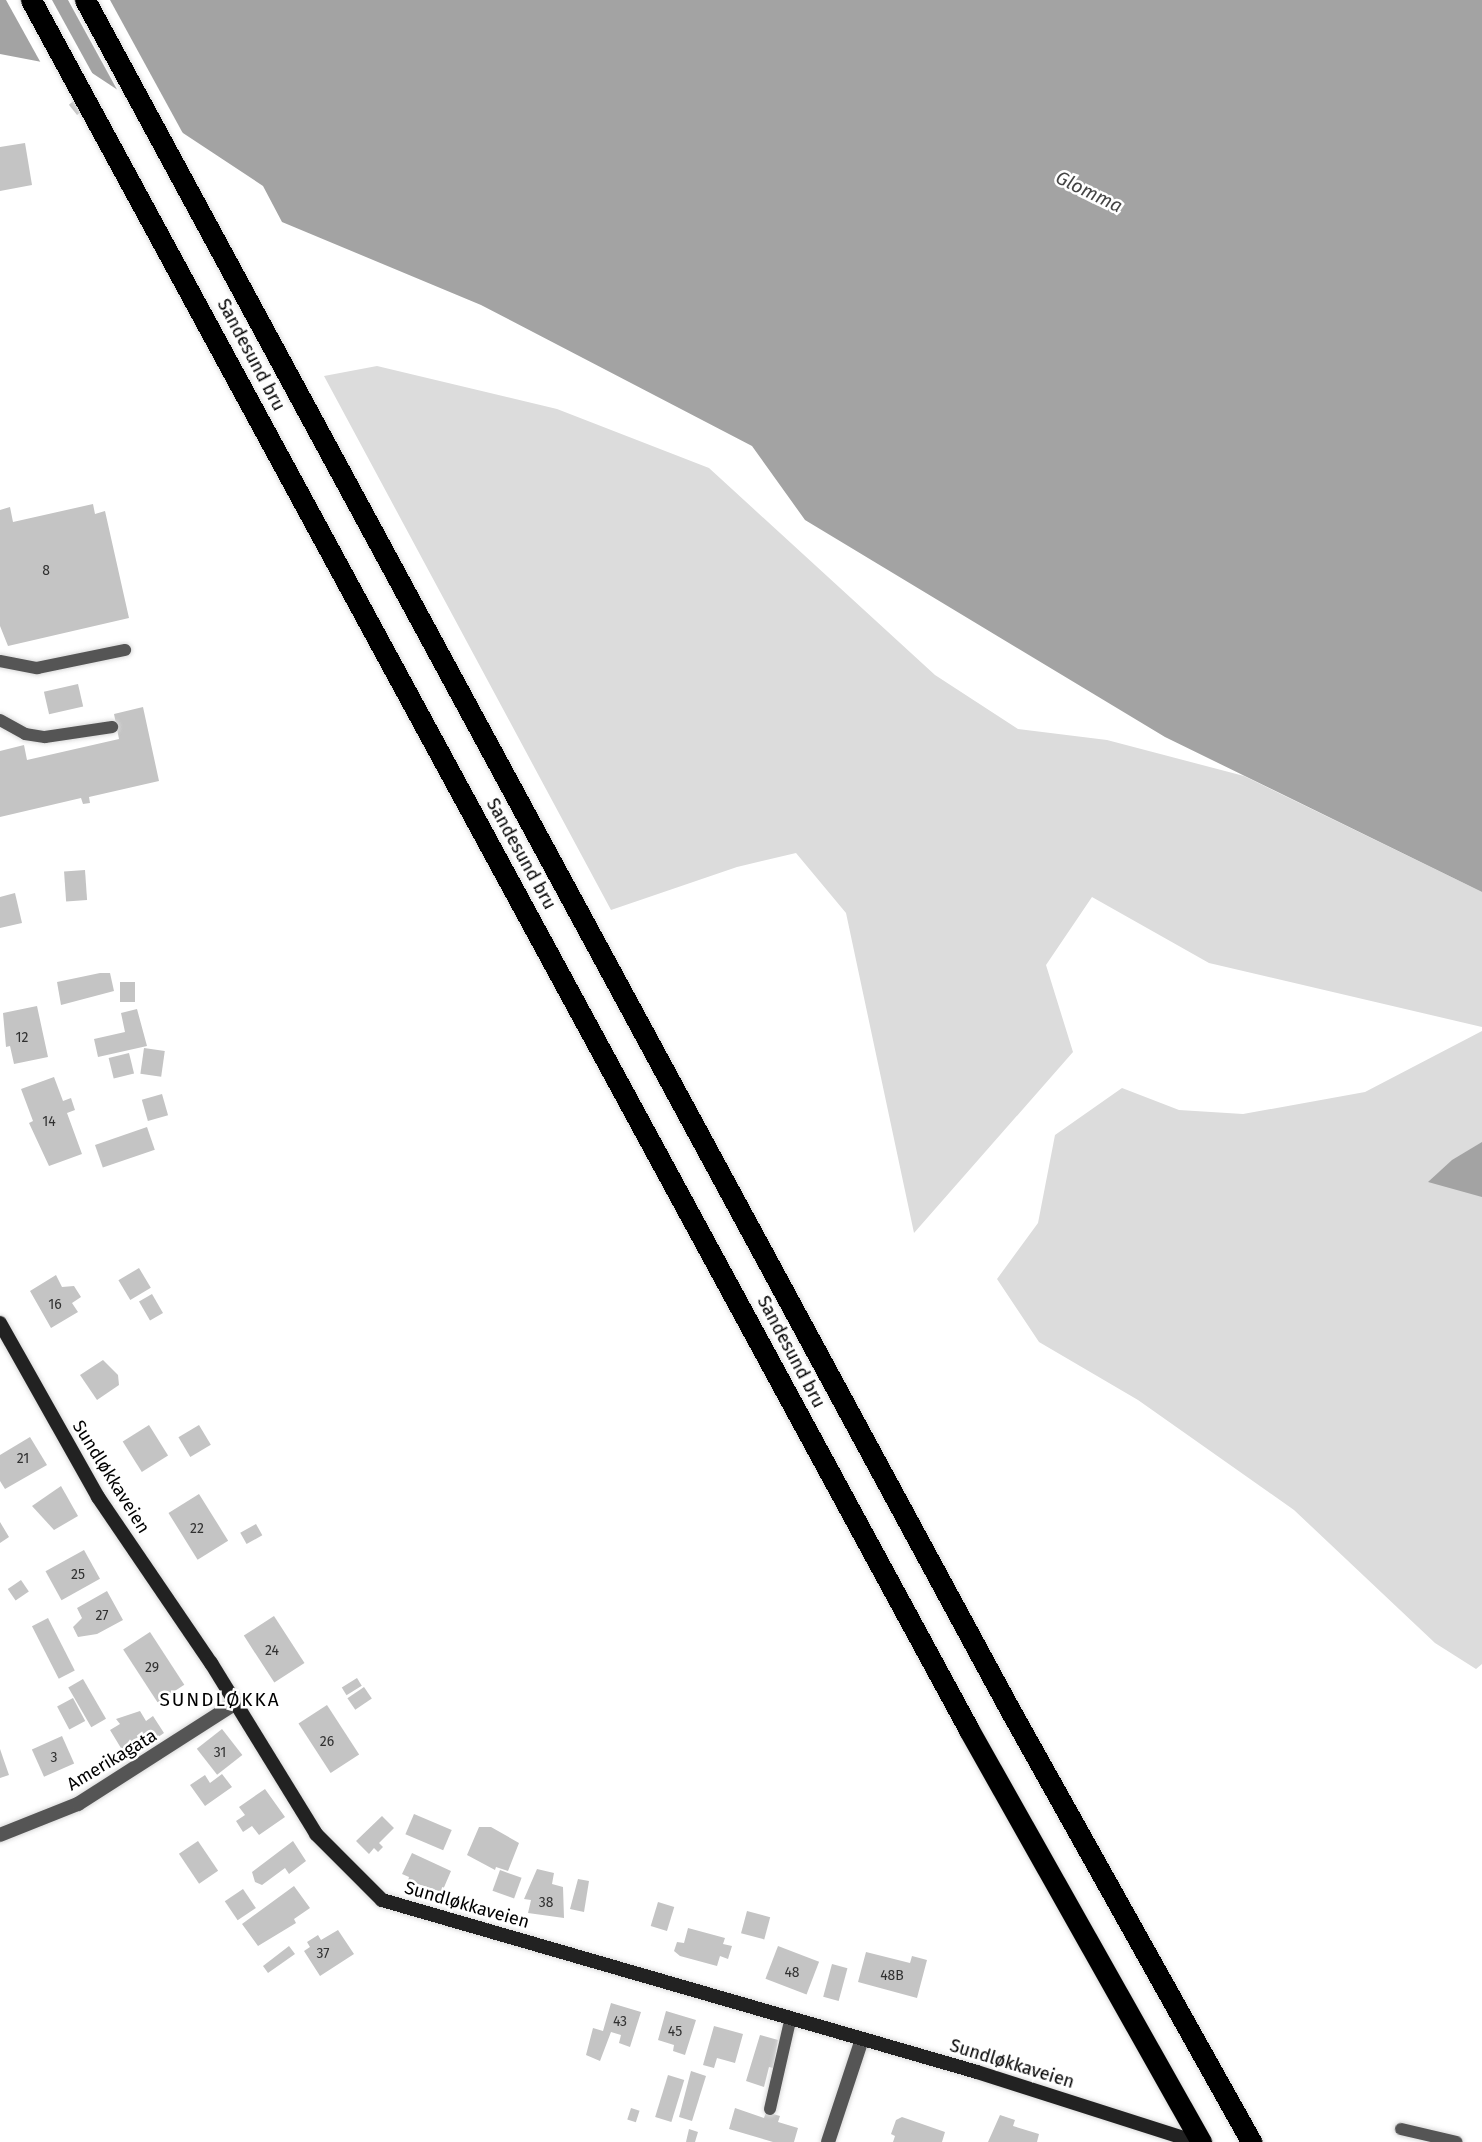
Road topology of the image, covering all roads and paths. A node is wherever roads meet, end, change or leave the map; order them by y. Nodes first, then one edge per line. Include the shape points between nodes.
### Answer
1 (32, 0) edge
2 (85, 0) edge
3 (125, 650) dead end
4 (0, 661) edge
5 (0, 720) edge
6 (112, 727) dead end
7 (0, 1323) edge
8 (236, 1703) junction
9 (0, 1835) edge
10 (790, 2021) junction
11 (861, 2042) junction
12 (770, 2109) dead end
13 (1401, 2129) dead end
14 (828, 2142) edge
15 (1199, 2142) edge
16 (1251, 2142) edge
17 (1457, 2142) edge

1 - 15 highway, Sandesund bru via 969,1730
2 - 16 highway, Sandesund bru via 1010,1710
3 - 4 lane via 37,668
5 - 6 lane via 25,734 45,737
7 - 8 main road, Sundløkkaveien via 98,1497
8 - 9 street, Amerikagata via 78,1804
8 - 10 main road, Sundløkkaveien via 316,1834 382,1900
10 - 11 main road, Sundløkkaveien
10 - 12 lane
11 - 14 street
11 - 15 main road, Sundløkkaveien
13 - 17 lane

